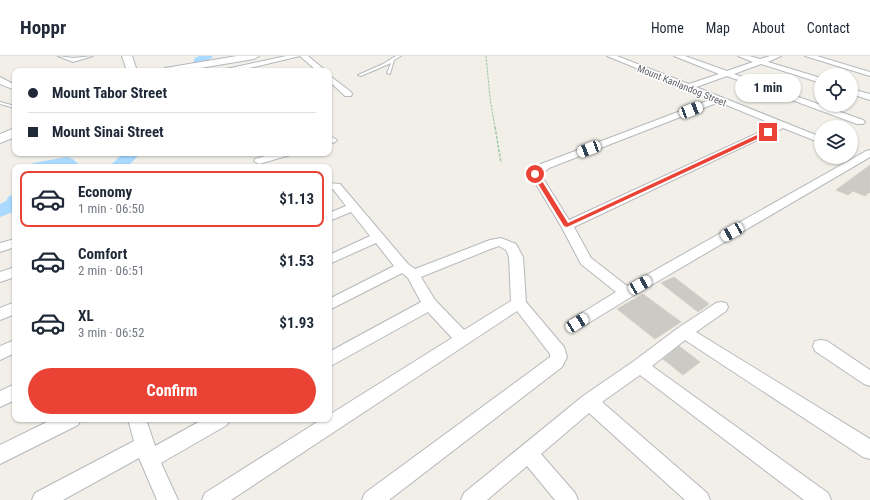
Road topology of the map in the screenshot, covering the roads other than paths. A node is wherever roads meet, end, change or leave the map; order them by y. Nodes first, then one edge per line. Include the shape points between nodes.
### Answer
1 (62, 56) edge
2 (89, 56) edge
3 (127, 56) edge
4 (254, 56) edge
5 (296, 56) edge
6 (303, 56) edge
7 (399, 56) edge
8 (611, 56) edge
9 (678, 56) edge
10 (742, 56) edge
11 (777, 56) edge
12 (809, 56) edge
13 (237, 57) edge
14 (393, 61) junction
15 (760, 62) junction
16 (218, 66) edge
17 (131, 68) edge
18 (197, 68) edge
19 (240, 68) edge
20 (318, 68) edge
21 (389, 73) dead end
22 (727, 74) junction
23 (870, 74) edge
24 (360, 75) dead end
25 (0, 79) edge
26 (814, 79) edge
27 (332, 80) edge
28 (12, 87) edge
29 (689, 87) junction
30 (858, 93) edge
31 (348, 94) dead end
32 (870, 97) edge
33 (720, 99) junction
34 (0, 103) edge
35 (12, 106) edge
36 (860, 122) dead end
37 (783, 125) junction
38 (12, 133) edge
39 (814, 137) edge
40 (0, 139) edge
41 (863, 155) edge
42 (278, 156) edge
43 (259, 163) edge
44 (332, 186) edge
45 (353, 207) junction
46 (332, 216) edge
47 (567, 226) junction
48 (379, 237) junction
49 (12, 244) edge
50 (0, 248) edge
51 (332, 259) edge
52 (408, 271) junction
53 (12, 273) edge
54 (0, 277) edge
55 (626, 293) junction
56 (519, 303) junction
57 (332, 304) edge
58 (430, 304) junction
59 (721, 307) dead end
60 (12, 309) edge
61 (0, 314) edge
62 (577, 323) dead end
63 (684, 332) junction
64 (462, 339) junction
65 (821, 346) dead end
66 (12, 347) edge
67 (0, 353) edge
68 (332, 358) edge
69 (640, 366) junction
70 (870, 379) edge
71 (12, 393) edge
72 (0, 399) edge
73 (589, 402) junction
74 (66, 422) edge
75 (138, 422) edge
76 (214, 422) edge
77 (870, 450) edge
78 (147, 452) junction
79 (528, 453) junction
80 (0, 455) edge
81 (42, 500) edge
82 (168, 500) edge
83 (212, 500) edge
84 (372, 500) edge
85 (471, 500) edge
86 (568, 500) edge
87 (700, 500) edge
88 (821, 500) edge

1 - 2 street via 73,60
3 - 17 street
4 - 13 street
5 - 19 street
6 - 20 street
7 - 14 lane
8 - 29 street, Mount Kanlandog Street
9 - 22 street
10 - 15 street
11 - 15 street
12 - 23 street
13 - 16 street
14 - 21 lane
14 - 24 lane
15 - 22 street
15 - 26 street
16 - 18 street
22 - 29 street
22 - 36 street
25 - 28 street
27 - 31 street
29 - 33 street, Mount Kanlandog Street
30 - 32 street
33 - 37 street, Mount Kanlandog Street
33 - 47 street via 537,171 536,178
34 - 35 lane
37 - 39 street, Mount Kanlandog Street
37 - 47 street
38 - 40 street
41 - 55 street
42 - 43 street
44 - 45 street via 336,186
45 - 46 street
45 - 48 street
47 - 55 street via 586,261
48 - 51 street
48 - 52 street
49 - 50 street
52 - 56 street via 502,242 511,247 516,257
52 - 57 street
52 - 58 street
53 - 54 street
55 - 62 street
56 - 64 street
56 - 84 street via 558,352 559,358
58 - 64 street
58 - 68 street
59 - 63 street
60 - 61 street
63 - 69 street
63 - 77 street
64 - 83 street
65 - 70 street
66 - 67 street
69 - 73 street
69 - 88 street
71 - 72 street
73 - 79 street
73 - 87 street
74 - 80 street
75 - 78 street
76 - 78 street
78 - 81 street
78 - 82 street
79 - 85 street
79 - 86 street

